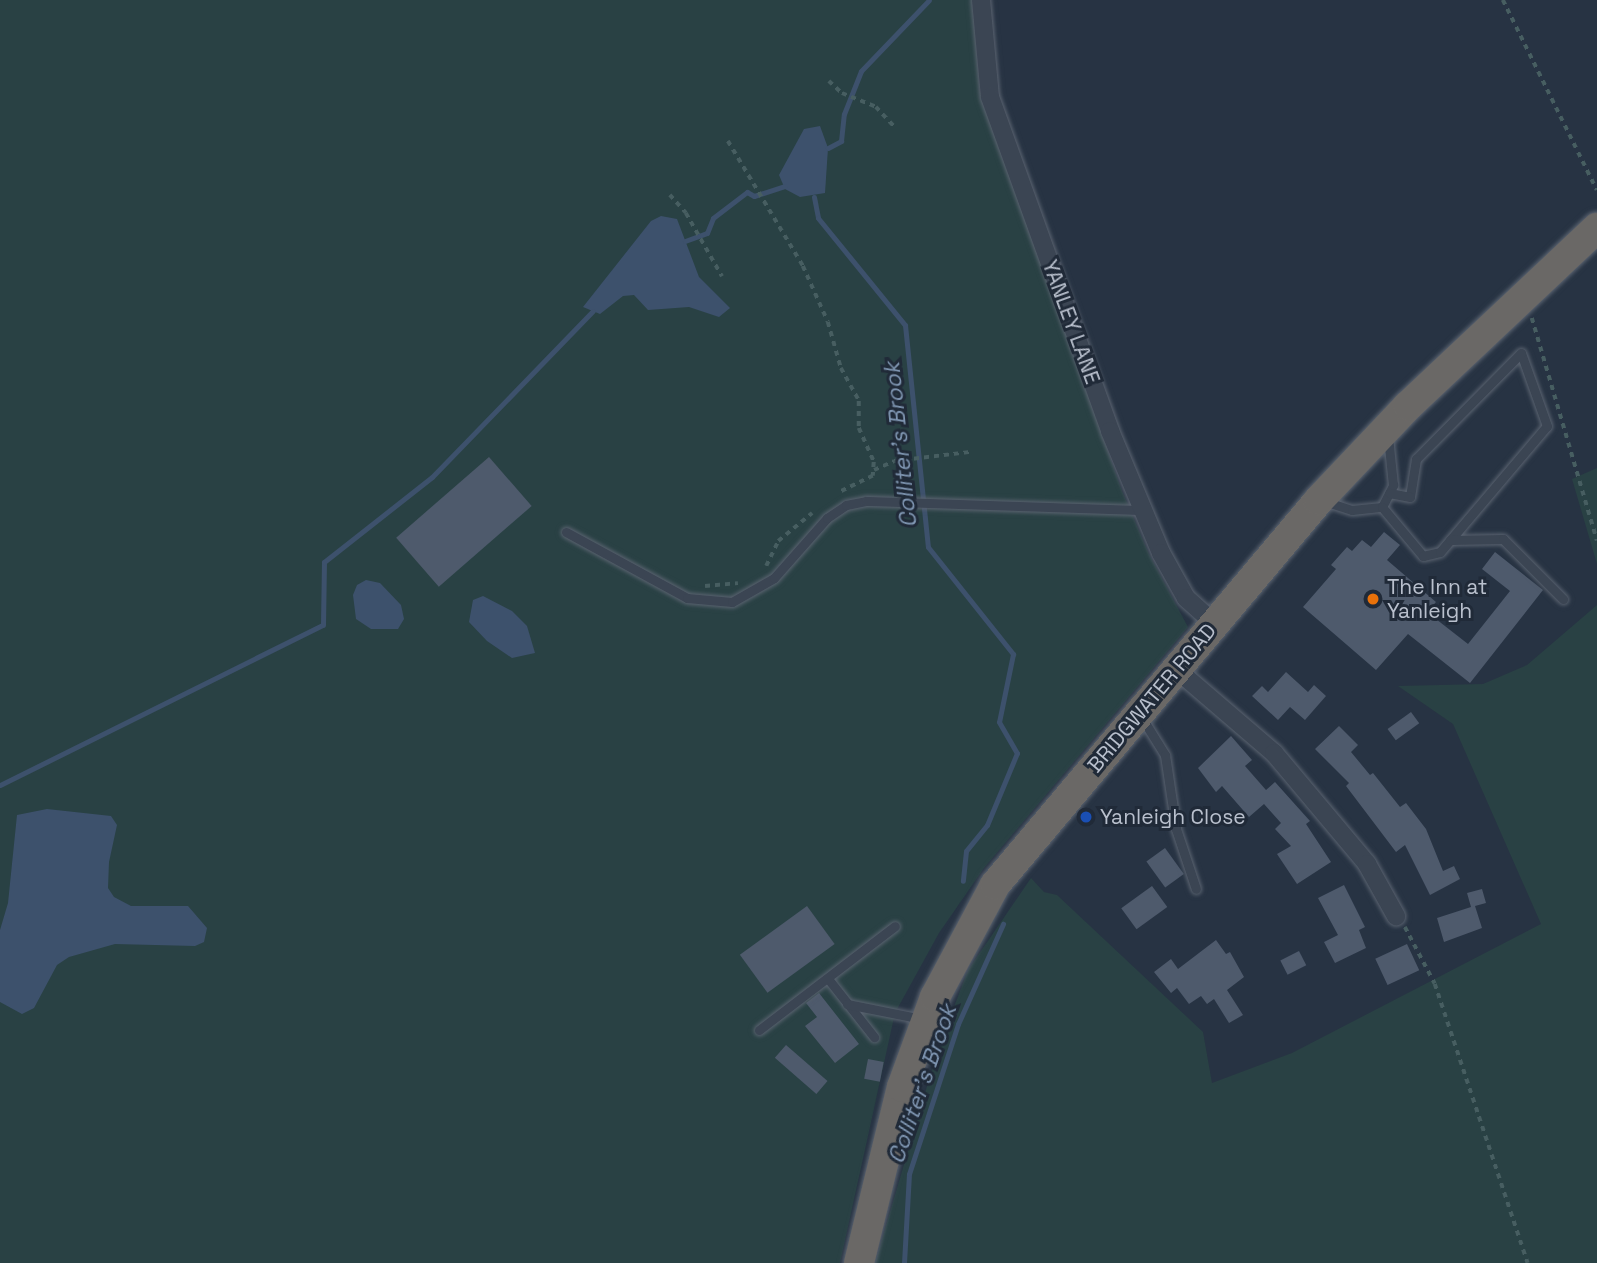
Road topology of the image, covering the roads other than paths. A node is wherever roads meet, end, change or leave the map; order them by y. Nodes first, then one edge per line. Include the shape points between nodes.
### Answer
1 (981, 0) edge
2 (1597, 228) edge
3 (1386, 429) junction
4 (1389, 493) junction
5 (1319, 500) junction
6 (1382, 507) junction
7 (1142, 510) junction
8 (566, 532) dead end
9 (1450, 540) junction
10 (1563, 599) dead end
11 (1214, 623) junction
12 (1175, 669) junction
13 (1139, 713) junction
14 (1196, 889) dead end
15 (1396, 916) road end
16 (895, 926) dead end
17 (829, 980) junction
18 (848, 1004) junction
19 (927, 1020) junction
20 (759, 1030) dead end
21 (874, 1037) dead end
22 (859, 1263) edge

1 - 7 street, YANLEY LANE via 990,97
2 - 3 highway, BRIDGWATER ROAD
3 - 4 lane via 1394,459
3 - 5 highway, BRIDGWATER ROAD
4 - 6 lane
4 - 9 lane via 1410,497 1416,459 1521,353 1547,426
5 - 6 lane via 1352,510
5 - 11 highway, BRIDGWATER ROAD
6 - 9 lane via 1423,556 1440,552
7 - 8 lane via 902,501 846,505 807,538 774,578 732,602 687,598
7 - 11 street, YANLEY LANE via 1186,598
9 - 10 lane via 1503,539
11 - 12 highway, BRIDGWATER ROAD
12 - 13 highway, BRIDGWATER ROAD
12 - 15 street via 1274,753 1367,864
13 - 14 lane via 1165,755 1172,780 1175,829
13 - 19 highway, BRIDGWATER ROAD via 995,885
16 - 17 lane
17 - 18 lane
17 - 20 lane
18 - 19 lane
18 - 21 lane
19 - 22 highway, BRIDGWATER ROAD via 902,1087

